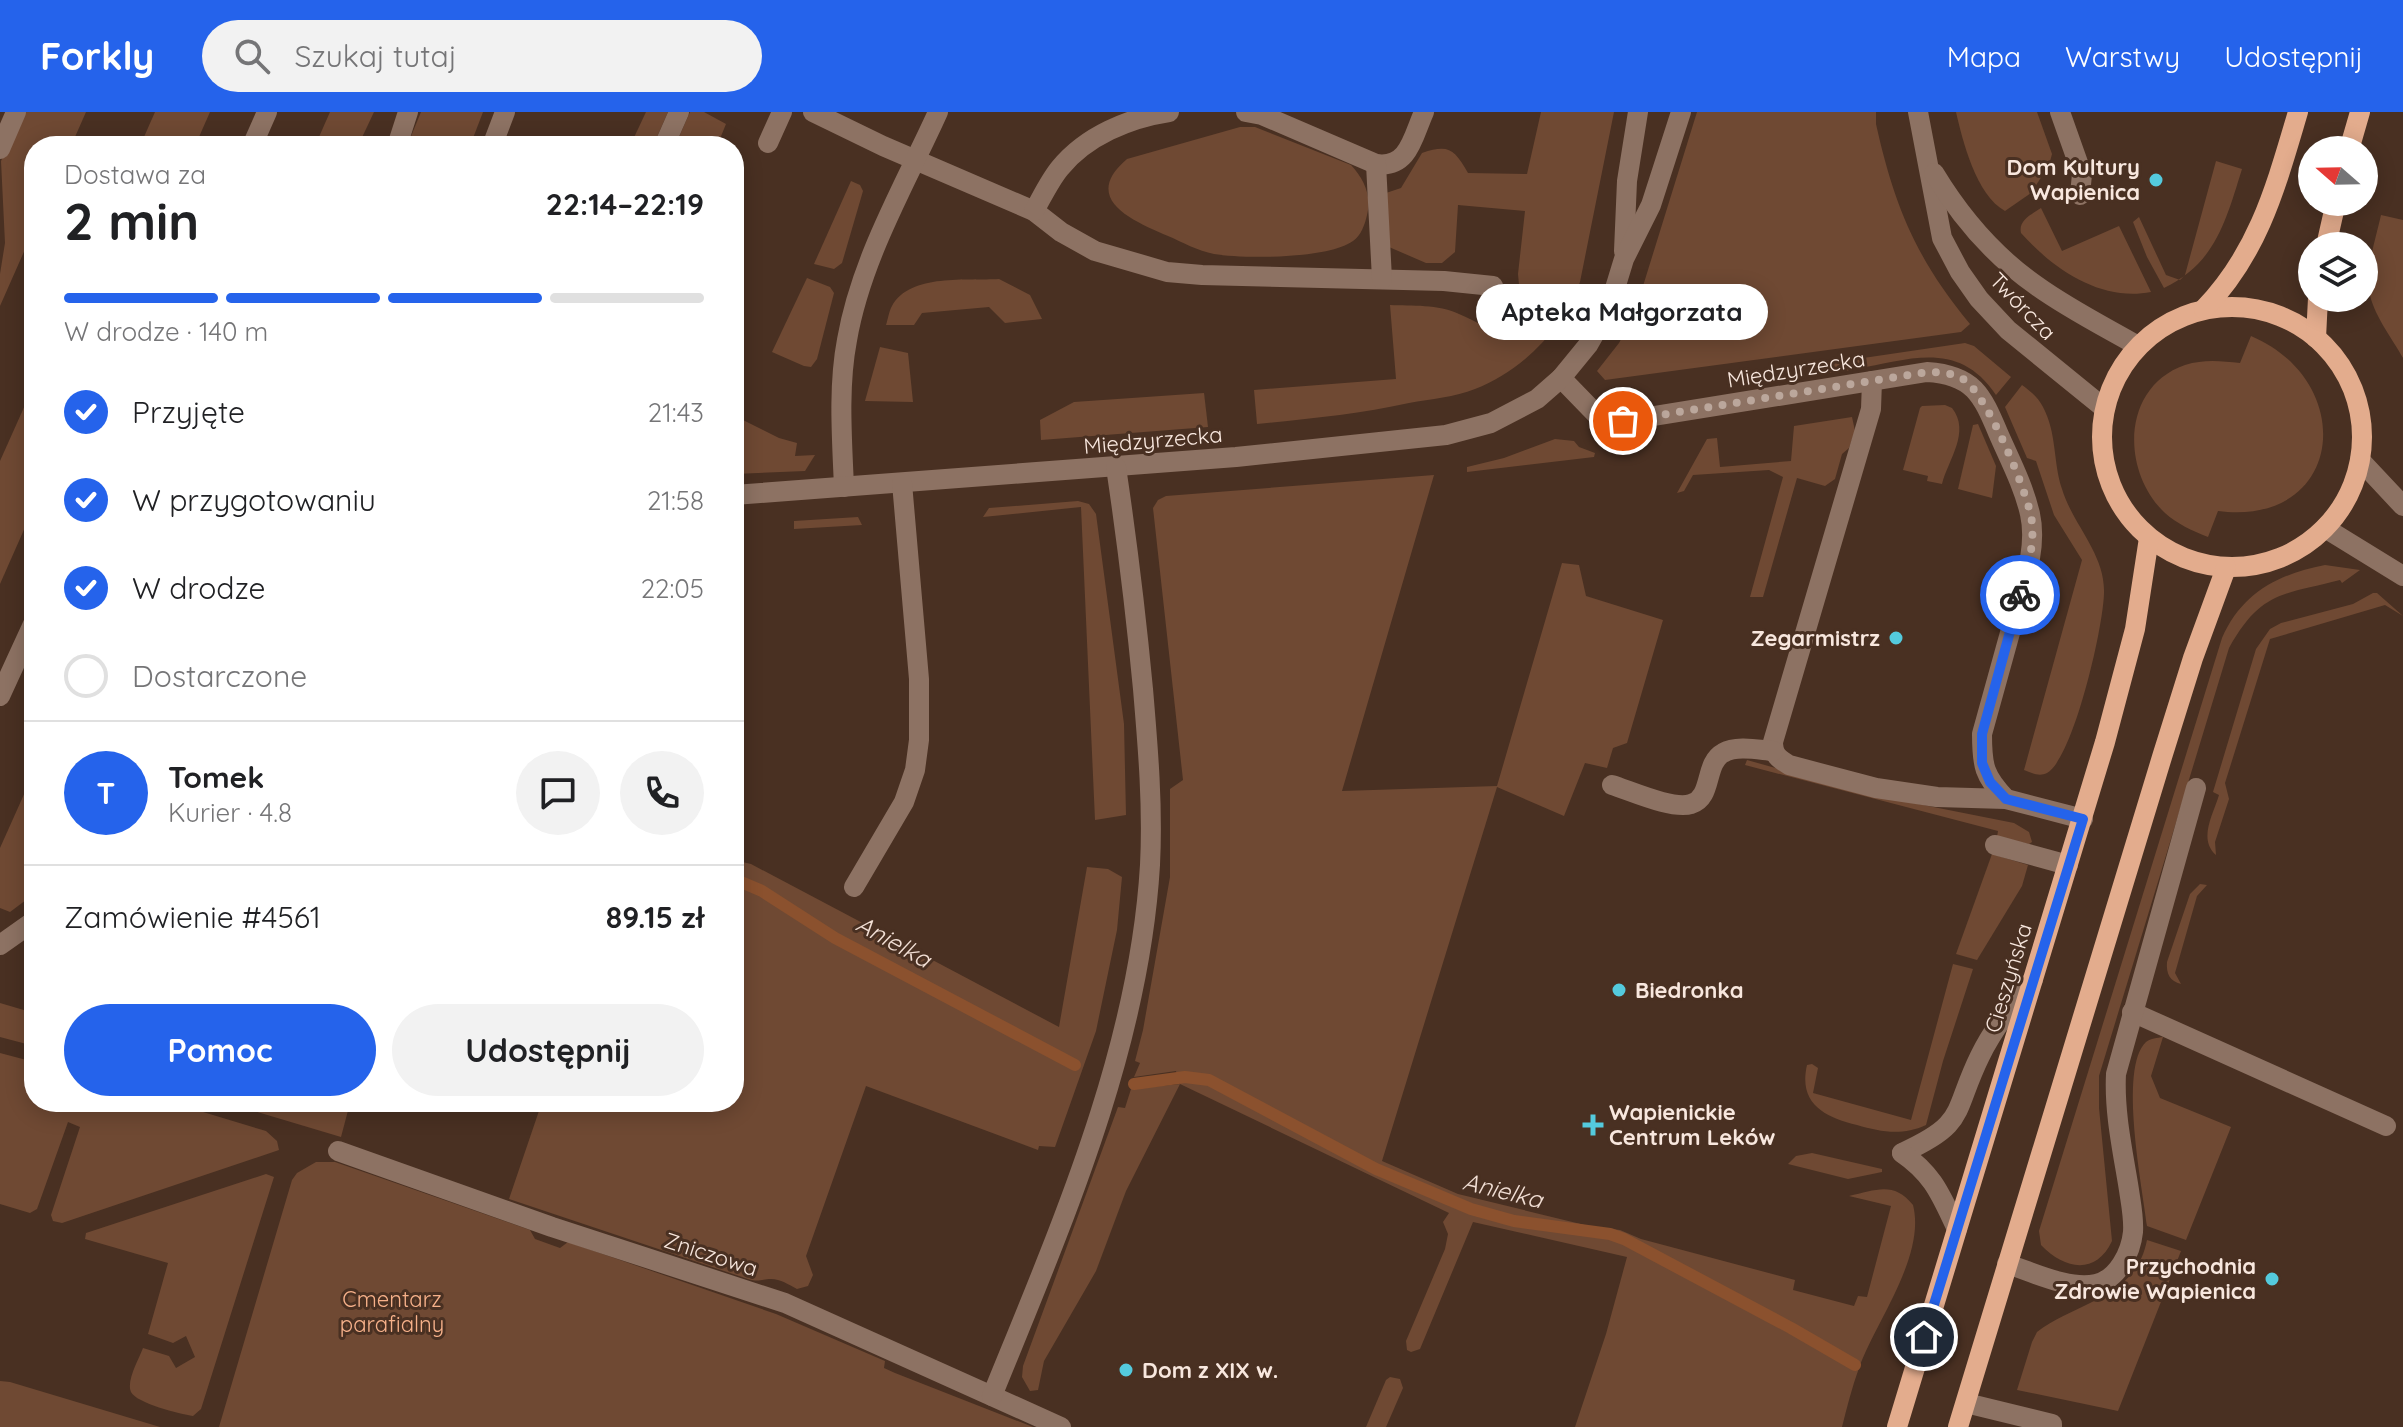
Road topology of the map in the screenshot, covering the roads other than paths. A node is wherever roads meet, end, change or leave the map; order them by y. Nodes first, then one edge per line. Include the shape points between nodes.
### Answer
1 (16, 112) edge
2 (267, 112) edge
3 (408, 112) edge
4 (505, 112) edge
5 (679, 112) edge
6 (782, 112) edge
7 (813, 112) edge
8 (938, 112) edge
9 (1169, 112) edge
10 (1246, 112) edge
11 (1424, 112) edge
12 (1638, 112) edge
13 (1681, 112) edge
14 (1918, 112) edge
15 (2060, 112) edge
16 (2298, 112) edge
17 (2360, 112) edge
18 (256, 136) edge
19 (400, 136) edge
20 (496, 136) edge
21 (668, 136) edge
22 (2353, 136) edge
23 (768, 143) dead end
24 (0, 149) edge
25 (917, 160) junction
26 (1376, 164) junction
27 (1930, 167) junction
28 (2080, 195) dead end
29 (1034, 211) junction
30 (1624, 259) junction
31 (1382, 279) junction
32 (1493, 286) dead end
33 (2204, 309) junction
34 (2317, 312) edge
35 (2316, 338) junction
36 (2138, 346) junction
37 (1561, 378) junction
38 (1872, 381) junction
39 (2104, 408) junction
40 (2360, 460) junction
41 (1116, 467) junction
42 (902, 483) junction
43 (844, 487) junction
44 (744, 494) edge
45 (2403, 506) edge
46 (2325, 528) junction
47 (2149, 538) junction
48 (2226, 568) junction
49 (2403, 576) edge
50 (24, 644) edge
51 (0, 696) edge
52 (1773, 751) junction
53 (1612, 785) dead end
54 (2196, 788) dead end
55 (2006, 799) junction
56 (2083, 819) junction
57 (1995, 845) dead end
58 (2068, 865) junction
59 (854, 887) dead end
60 (24, 928) edge
61 (0, 945) edge
62 (2033, 980) junction
63 (2132, 1012) junction
64 (2386, 1126) dead end
65 (338, 1151) dead end
66 (1957, 1229) junction
67 (2007, 1264) junction
68 (992, 1396) junction
69 (1966, 1403) junction
70 (2057, 1426) edge
71 (1061, 1427) edge
72 (1897, 1427) edge
73 (1958, 1427) edge

1 - 24 street
2 - 18 street
3 - 19 street
4 - 20 street
5 - 21 street
6 - 23 street
7 - 25 street
8 - 25 street
9 - 29 street via 1113,128 1086,143 1060,168
10 - 26 street
11 - 26 street via 1404,157 1388,166
12 - 30 street, Międzyrzecka via 1627,181
13 - 30 street, Międzyrzecka via 1651,205
14 - 27 street, Twórcza
15 - 28 street via 2082,174
16 - 33 main road via 2270,206 2251,248
17 - 22 main road
25 - 29 street
25 - 43 street via 871,259 847,339
26 - 31 street
27 - 36 street, Twórcza via 1971,224 2016,270
27 - 39 street, Twórcza via 1942,238 1979,299 2038,356
29 - 31 street via 1095,251 1167,272
30 - 37 street, Międzyrzecka via 1601,325
31 - 32 street
33 - 35 main road via 2264,311
33 - 36 main road via 2169,323
34 - 35 main road
35 - 40 main road via 2339,363 2354,393 2361,426
36 - 39 main road via 2117,374
37 - 38 street, Międzyrzecka via 1595,413 1623,421
37 - 41 street, Międzyrzecka via 1511,414 1470,430
38 - 52 street via 1871,409
38 - 55 street, Międzyrzecka via 1927,372 1963,379 1990,413 2022,486 2031,517 2032,552 1982,734 1982,763
39 - 47 main road via 2101,444 2109,480 2125,512
40 - 45 street
40 - 46 main road via 2348,497
41 - 42 street, Międzyrzecka
41 - 68 street via 1134,589 1150,770 1146,908 1117,1056 1066,1208
42 - 43 street, Międzyrzecka
42 - 59 street via 919,679 919,740 904,802
43 - 44 street, Międzyrzecka
46 - 48 main road via 2279,558
46 - 49 street
47 - 48 main road via 2186,559
47 - 56 main road, Cieszyńska via 2135,629
48 - 67 main road via 2184,686
50 - 51 street
52 - 53 street via 1723,753 1715,760 1702,796 1691,804 1676,805
52 - 55 street via 1789,765 1876,788
54 - 63 street
55 - 56 street
56 - 58 main road, Cieszyńska
57 - 58 street
58 - 62 main road, Cieszyńska
60 - 61 street
62 - 66 main road, Cieszyńska
62 - 66 street via 1979,1057 1953,1120 1939,1134 1902,1153 1934,1181
63 - 64 street
63 - 67 street via 2115,1090 2133,1221 2126,1257 2097,1284 2072,1283
65 - 68 street, Zniczowa via 785,1303
66 - 72 main road, Cieszyńska
67 - 69 main road
68 - 71 street, Zniczowa
69 - 70 street
69 - 73 main road

